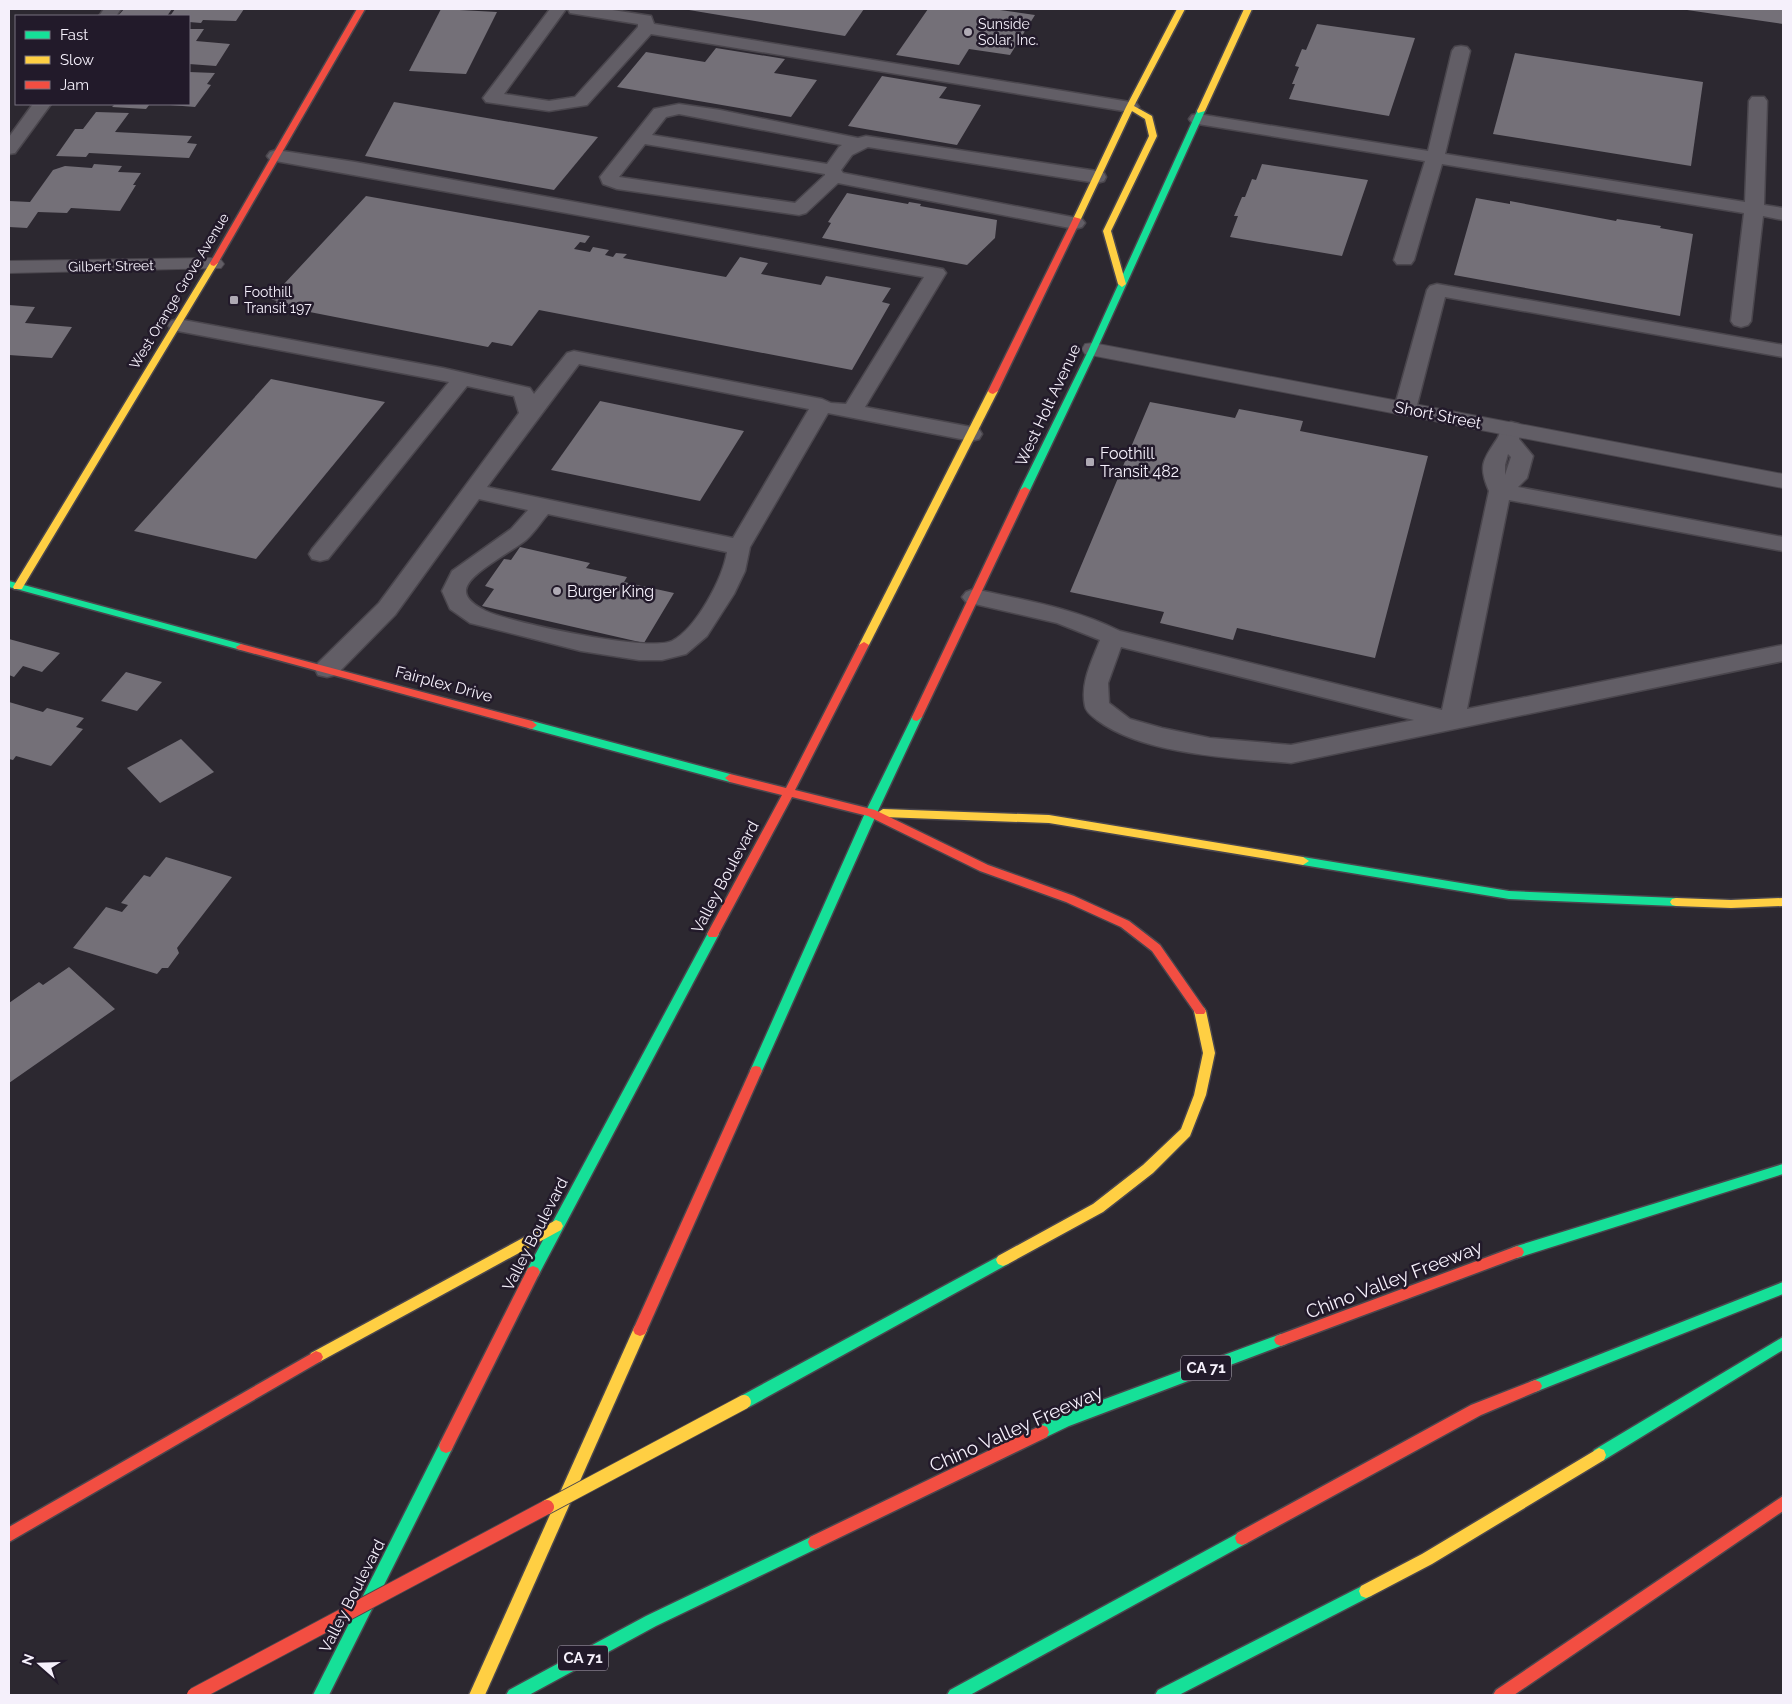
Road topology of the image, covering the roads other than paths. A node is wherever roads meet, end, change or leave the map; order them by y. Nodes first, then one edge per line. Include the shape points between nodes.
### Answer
1 (361, 9) edge
2 (558, 9) edge
3 (576, 9) edge
4 (1181, 9) edge
5 (1248, 9) edge
6 (647, 28) junction
7 (1461, 51) dead end
8 (1758, 101) dead end
9 (41, 105) edge
10 (1130, 108) junction
11 (1198, 119) junction
12 (640, 138) junction
13 (858, 143) junction
14 (9, 148) edge
15 (276, 156) junction
16 (1436, 158) junction
17 (834, 173) junction
18 (1097, 177) junction
19 (1754, 209) junction
20 (1783, 214) edge
21 (1075, 223) junction
22 (1404, 260) dead end
23 (214, 264) junction
24 (9, 267) edge
25 (1122, 284) junction
26 (1742, 321) dead end
27 (178, 325) junction
28 (1093, 349) junction
29 (1783, 351) edge
30 (462, 379) junction
31 (822, 406) junction
32 (1405, 409) junction
33 (852, 411) junction
34 (528, 416) junction
35 (971, 434) junction
36 (1510, 435) junction
37 (1783, 481) edge
38 (473, 491) junction
39 (1500, 491) junction
40 (543, 506) junction
41 (1783, 544) edge
42 (739, 547) junction
43 (320, 554) dead end
44 (14, 585) edge
45 (974, 597) junction
46 (1114, 637) junction
47 (1783, 653) edge
48 (327, 669) junction
49 (1452, 720) junction
50 (788, 794) junction
51 (871, 813) junction
52 (1783, 902) edge
53 (1783, 1169) edge
54 (556, 1226) junction
55 (1783, 1288) edge
56 (1783, 1343) edge
57 (1783, 1502) edge
58 (9, 1535) edge
59 (194, 1695) edge
60 (321, 1695) edge
61 (477, 1695) edge
62 (514, 1695) edge
63 (955, 1695) edge
64 (1163, 1695) edge
65 (1501, 1695) edge

1 - 15 main road, West Orange Grove Avenue
2 - 6 lane via 492,98 549,106 581,101
3 - 6 lane via 645,20
4 - 10 main road
5 - 11 main road, West Holt Avenue
6 - 10 lane
7 - 16 lane
8 - 19 lane
9 - 14 lane
10 - 18 main road
10 - 25 main road via 1149,118 1154,136 1107,231
11 - 16 lane
11 - 25 main road, West Holt Avenue
12 - 13 lane via 660,113 679,110 720,115
12 - 17 lane
12 - 17 lane via 609,176 610,180 794,209 803,207
13 - 17 lane via 845,151
13 - 18 lane via 866,140
15 - 23 main road, West Orange Grove Avenue
15 - 33 lane via 936,273
16 - 19 lane
16 - 22 lane
17 - 21 lane
18 - 21 main road
19 - 20 lane
19 - 26 lane
21 - 35 main road
23 - 24 street, Gilbert Street
23 - 27 main road, West Orange Grove Avenue
25 - 28 main road, West Holt Avenue
27 - 30 lane
27 - 44 main road, West Orange Grove Avenue
28 - 32 street, Short Street
28 - 45 main road, West Holt Avenue
29 - 32 lane via 1437,290
30 - 34 lane via 524,392
30 - 43 lane
31 - 33 lane
31 - 34 lane via 574,357
31 - 42 lane
32 - 36 street, Short Street
33 - 35 lane
34 - 38 lane
35 - 50 main road
36 - 37 street, Short Street
36 - 39 lane via 1499,451 1492,473
38 - 40 lane
38 - 48 lane via 387,609
39 - 41 lane
39 - 49 lane
40 - 42 lane
40 - 42 lane via 519,534 460,576 454,591 458,604 478,617 624,652 659,654 679,648 703,625 737,564
44 - 48 main road, Fairplex Drive
45 - 46 lane via 1056,616 1097,628
45 - 51 main road, West Holt Avenue
46 - 49 lane
46 - 49 lane via 1096,683 1097,707 1121,725 1162,737 1210,747 1291,754
47 - 49 lane
48 - 50 main road, Fairplex Drive
50 - 51 main road, Fairplex Drive
50 - 54 main road, Valley Boulevard
51 - 52 main road via 1049,819 1509,895 1730,904
51 - 59 main road, bridge via 984,868 1070,899 1125,924 1156,948 1202,1014 1209,1053 1200,1095 1186,1132 1148,1169 1098,1208 744,1402
51 - 61 main road
53 - 62 main road, Chino Valley Freeway / CA 71 via 1505,1256 1064,1421 651,1621
54 - 58 main road via 279,1377
54 - 60 main road, Valley Boulevard
55 - 63 main road via 1476,1410
56 - 64 main road via 1427,1559
57 - 65 main road

